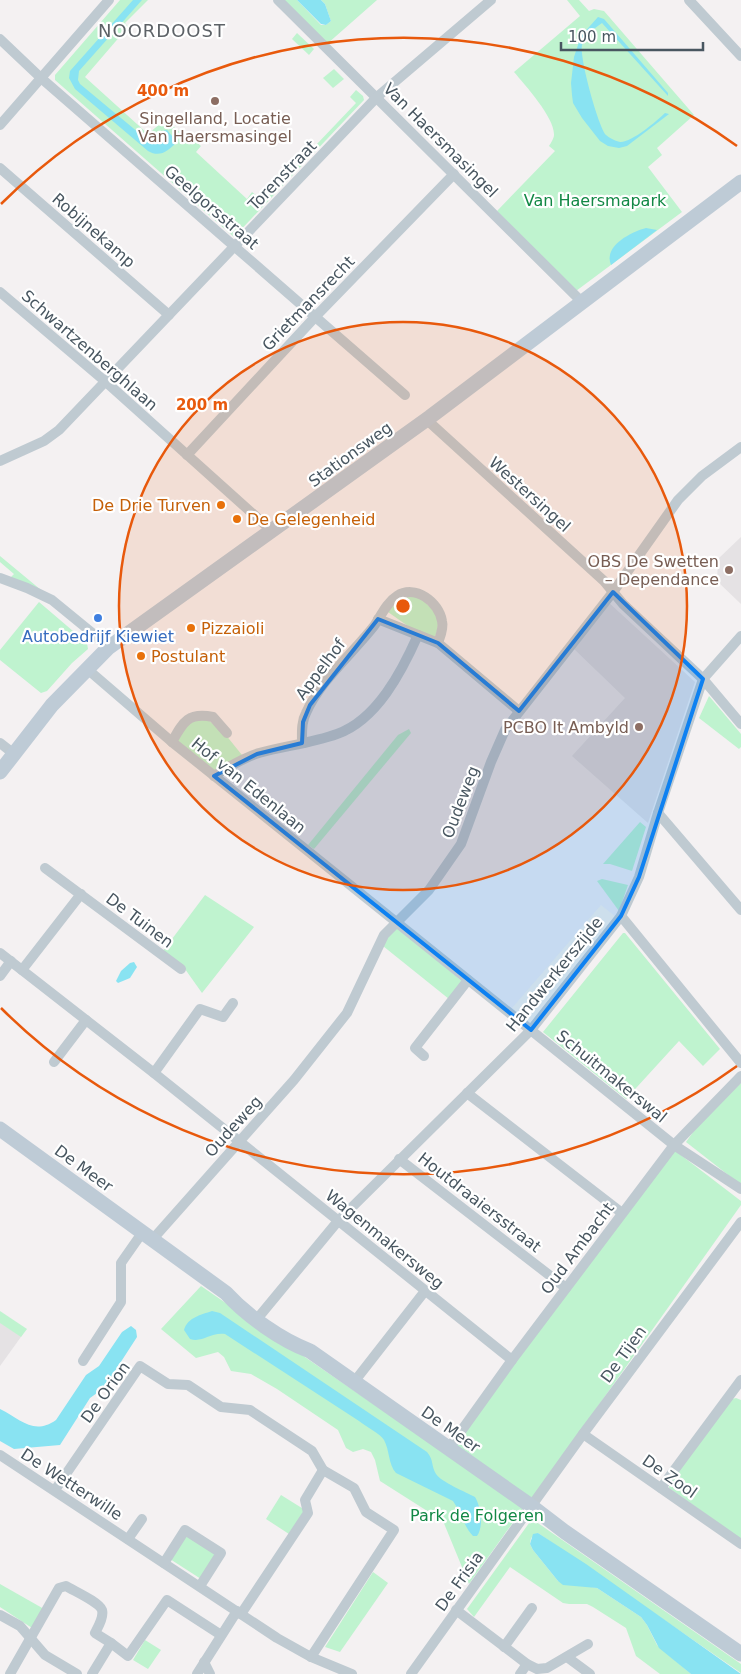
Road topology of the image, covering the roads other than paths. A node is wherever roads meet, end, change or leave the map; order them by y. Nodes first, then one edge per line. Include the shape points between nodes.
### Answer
1 (109, 0) edge
2 (278, 0) edge
3 (490, 0) edge
4 (689, 0) edge
5 (0, 39) edge
6 (741, 56) edge
7 (41, 78) junction
8 (377, 97) junction
9 (0, 125) edge
10 (0, 168) edge
11 (454, 174) junction
12 (741, 182) edge
13 (235, 246) junction
14 (0, 292) edge
15 (582, 302) junction
16 (169, 315) junction
17 (316, 316) junction
18 (106, 382) junction
19 (405, 395) dead end
20 (426, 420) junction
21 (741, 447) edge
22 (187, 455) junction
23 (0, 461) edge
24 (272, 531) junction
25 (0, 578) edge
26 (613, 592) junction
27 (378, 619) junction
28 (418, 635) junction
29 (741, 636) edge
30 (438, 644) junction
31 (108, 648) junction
32 (86, 668) junction
33 (703, 679) junction
34 (519, 711) junction
35 (741, 724) edge
36 (227, 733) dead end
37 (172, 742) junction
38 (0, 743) edge
39 (302, 743) junction
40 (14, 754) junction
41 (0, 772) edge
42 (214, 776) junction
43 (658, 813) junction
44 (45, 868) dead end
45 (81, 894) junction
46 (741, 910) edge
47 (621, 916) junction
48 (396, 922) junction
49 (0, 953) edge
50 (11, 961) junction
51 (181, 969) dead end
52 (22, 970) junction
53 (0, 976) edge
54 (468, 980) junction
55 (233, 1003) dead end
56 (86, 1020) junction
57 (531, 1030) junction
58 (424, 1056) dead end
59 (54, 1062) dead end
60 (741, 1063) edge
61 (154, 1073) junction
62 (741, 1076) edge
63 (467, 1092) junction
64 (2, 1133) edge
65 (239, 1142) junction
66 (674, 1144) junction
67 (399, 1159) junction
68 (741, 1190) edge
69 (622, 1213) junction
70 (338, 1221) junction
71 (741, 1222) edge
72 (147, 1236) junction
73 (566, 1288) junction
74 (425, 1291) junction
75 (257, 1319) junction
76 (512, 1360) junction
77 (83, 1361) dead end
78 (354, 1382) junction
79 (739, 1386) edge
80 (583, 1434) junction
81 (449, 1448) junction
82 (0, 1455) edge
83 (324, 1470) junction
84 (661, 1488) junction
85 (55, 1490) junction
86 (531, 1506) junction
87 (142, 1519) dead end
88 (128, 1539) junction
89 (741, 1544) edge
90 (164, 1563) junction
91 (200, 1586) junction
92 (532, 1608) dead end
93 (456, 1610) junction
94 (239, 1613) junction
95 (0, 1615) edge
96 (221, 1635) junction
97 (30, 1637) junction
98 (111, 1643) junction
99 (588, 1644) dead end
100 (504, 1646) junction
101 (741, 1654) edge
102 (311, 1657) junction
103 (567, 1658) junction
104 (204, 1662) junction
105 (527, 1664) junction
106 (10, 1674) edge
107 (77, 1674) edge
108 (92, 1674) edge
109 (197, 1674) edge
110 (210, 1674) edge
111 (352, 1674) edge
112 (411, 1674) edge
113 (520, 1674) edge
114 (590, 1674) edge

1 - 7 street
2 - 8 street, Van Haersmasingel
3 - 8 street, Torenstraat
4 - 6 street
5 - 7 street, Geelgorsstraat
7 - 9 street
7 - 13 street, Geelgorsstraat
8 - 11 street, Van Haersmasingel
8 - 13 street, Torenstraat
10 - 16 street, Robijnekamp
11 - 15 street, Van Haersmasingel
11 - 17 street, Grietmansrecht
12 - 15 street, Stationsweg
13 - 16 street, Torenstraat
13 - 17 street, Geelgorsstraat
14 - 18 street, Schwartzenberghlaan
15 - 20 street, Stationsweg
16 - 18 street, Torenstraat
17 - 19 street, Geelgorsstraat
17 - 22 street, Grietmansrecht
18 - 22 street, Schwartzenberghlaan
18 - 23 street, Torenstraat via 59,430 44,441
20 - 24 street, Stationsweg
20 - 26 street, Westersingel
21 - 26 street, Oudeweg via 702,476 678,500
22 - 24 street, Schwartzenberghlaan
24 - 31 street, Stationsweg
25 - 31 street via 52,600
26 - 33 street, Westersingel
26 - 34 street, Oudeweg
27 - 28 street
27 - 30 street, Appelhof via 398,595 417,592 438,610 443,623
27 - 39 street, Appelhof via 310,705 303,722
28 - 30 street
28 - 39 street via 387,692 368,715 338,734
29 - 33 street, Handwerkerszijde
30 - 34 street
31 - 32 street, Stationsweg
32 - 37 street, Hof van Edenlaan
32 - 40 street, Stationsweg
33 - 35 street, Westersingel
33 - 43 street, Handwerkerszijde
34 - 48 street, Oudeweg via 505,730 461,844 430,890
36 - 37 street via 213,716 197,715 186,719
37 - 42 street, Hof van Edenlaan
38 - 40 street
39 - 42 street via 257,754
40 - 41 street, Stationsweg
42 - 48 street, Hof van Edenlaan
43 - 46 street
43 - 47 street, Handwerkerszijde via 639,877
44 - 45 street, De Tuinen
45 - 51 street, De Tuinen
45 - 52 street, De Tuinen
47 - 57 street, Handwerkerszijde
47 - 60 street
48 - 54 street, Schuitmakerswal
48 - 65 street, Oudeweg via 384,936 347,1012 294,1080
49 - 50 street, Wagenmakersweg
50 - 52 street, Wagenmakersweg
50 - 53 street
52 - 56 street, Wagenmakersweg
54 - 57 street, Schuitmakerswal
54 - 58 street via 415,1048
55 - 61 street via 223,1017 200,1009
56 - 59 street
56 - 61 street, Wagenmakersweg
57 - 63 street, Handwerkerszijde
57 - 66 street, Schuitmakerswal
61 - 65 street, Wagenmakersweg
62 - 66 street, Oud Ambacht
63 - 67 street, Handwerkerszijde
63 - 69 street
64 - 72 street, De Meer
65 - 70 street, Wagenmakersweg
65 - 72 street, Oudeweg
66 - 68 street, Schuitmakerswal
66 - 69 street, Oud Ambacht
67 - 70 street, Handwerkerszijde
67 - 73 street, Houtdraaiersstraat
69 - 73 street, Oud Ambacht
70 - 74 street, Wagenmakersweg
70 - 75 street, Handwerkerszijde
71 - 80 street, De Tijen
72 - 75 street, De Meer
72 - 77 street via 121,1263 121,1302
73 - 76 street, Oud Ambacht
74 - 76 street, Wagenmakersweg
74 - 78 street
75 - 78 street, De Meer
76 - 81 street, Oud Ambacht
78 - 81 street, De Meer
79 - 84 street
80 - 84 street, De Zool
80 - 86 street, De Tijen
81 - 86 street, De Meer
82 - 85 street, De Wetterwille
83 - 85 street, De Orion via 312,1451 250,1410 221,1406 188,1385 168,1384 140,1366
83 - 94 street via 305,1500 308,1514
83 - 102 street, De Orion via 354,1488 366,1512 394,1530
84 - 89 street, De Zool
85 - 88 street, De Wetterwille
86 - 93 street, De Frisia
86 - 101 street, De Meer
87 - 88 street, De Wetterwille
88 - 90 street, De Wetterwille
90 - 91 street, De Wetterwille
90 - 91 street via 185,1530 221,1553
91 - 94 street, De Wetterwille
92 - 100 street
93 - 100 street
93 - 112 street, De Frisia
94 - 96 street
94 - 102 street, De Wetterwille
95 - 97 street via 20,1626
96 - 98 street via 167,1600 128,1656
96 - 104 street
97 - 98 street via 59,1588 66,1586 98,1604 102,1617 96,1633
97 - 106 street
97 - 107 street via 45,1655
98 - 108 street
99 - 103 street
100 - 105 street
102 - 111 street, De Wetterwille
103 - 105 street via 547,1668 537,1669
103 - 114 street
104 - 109 street
104 - 110 street
105 - 113 street

